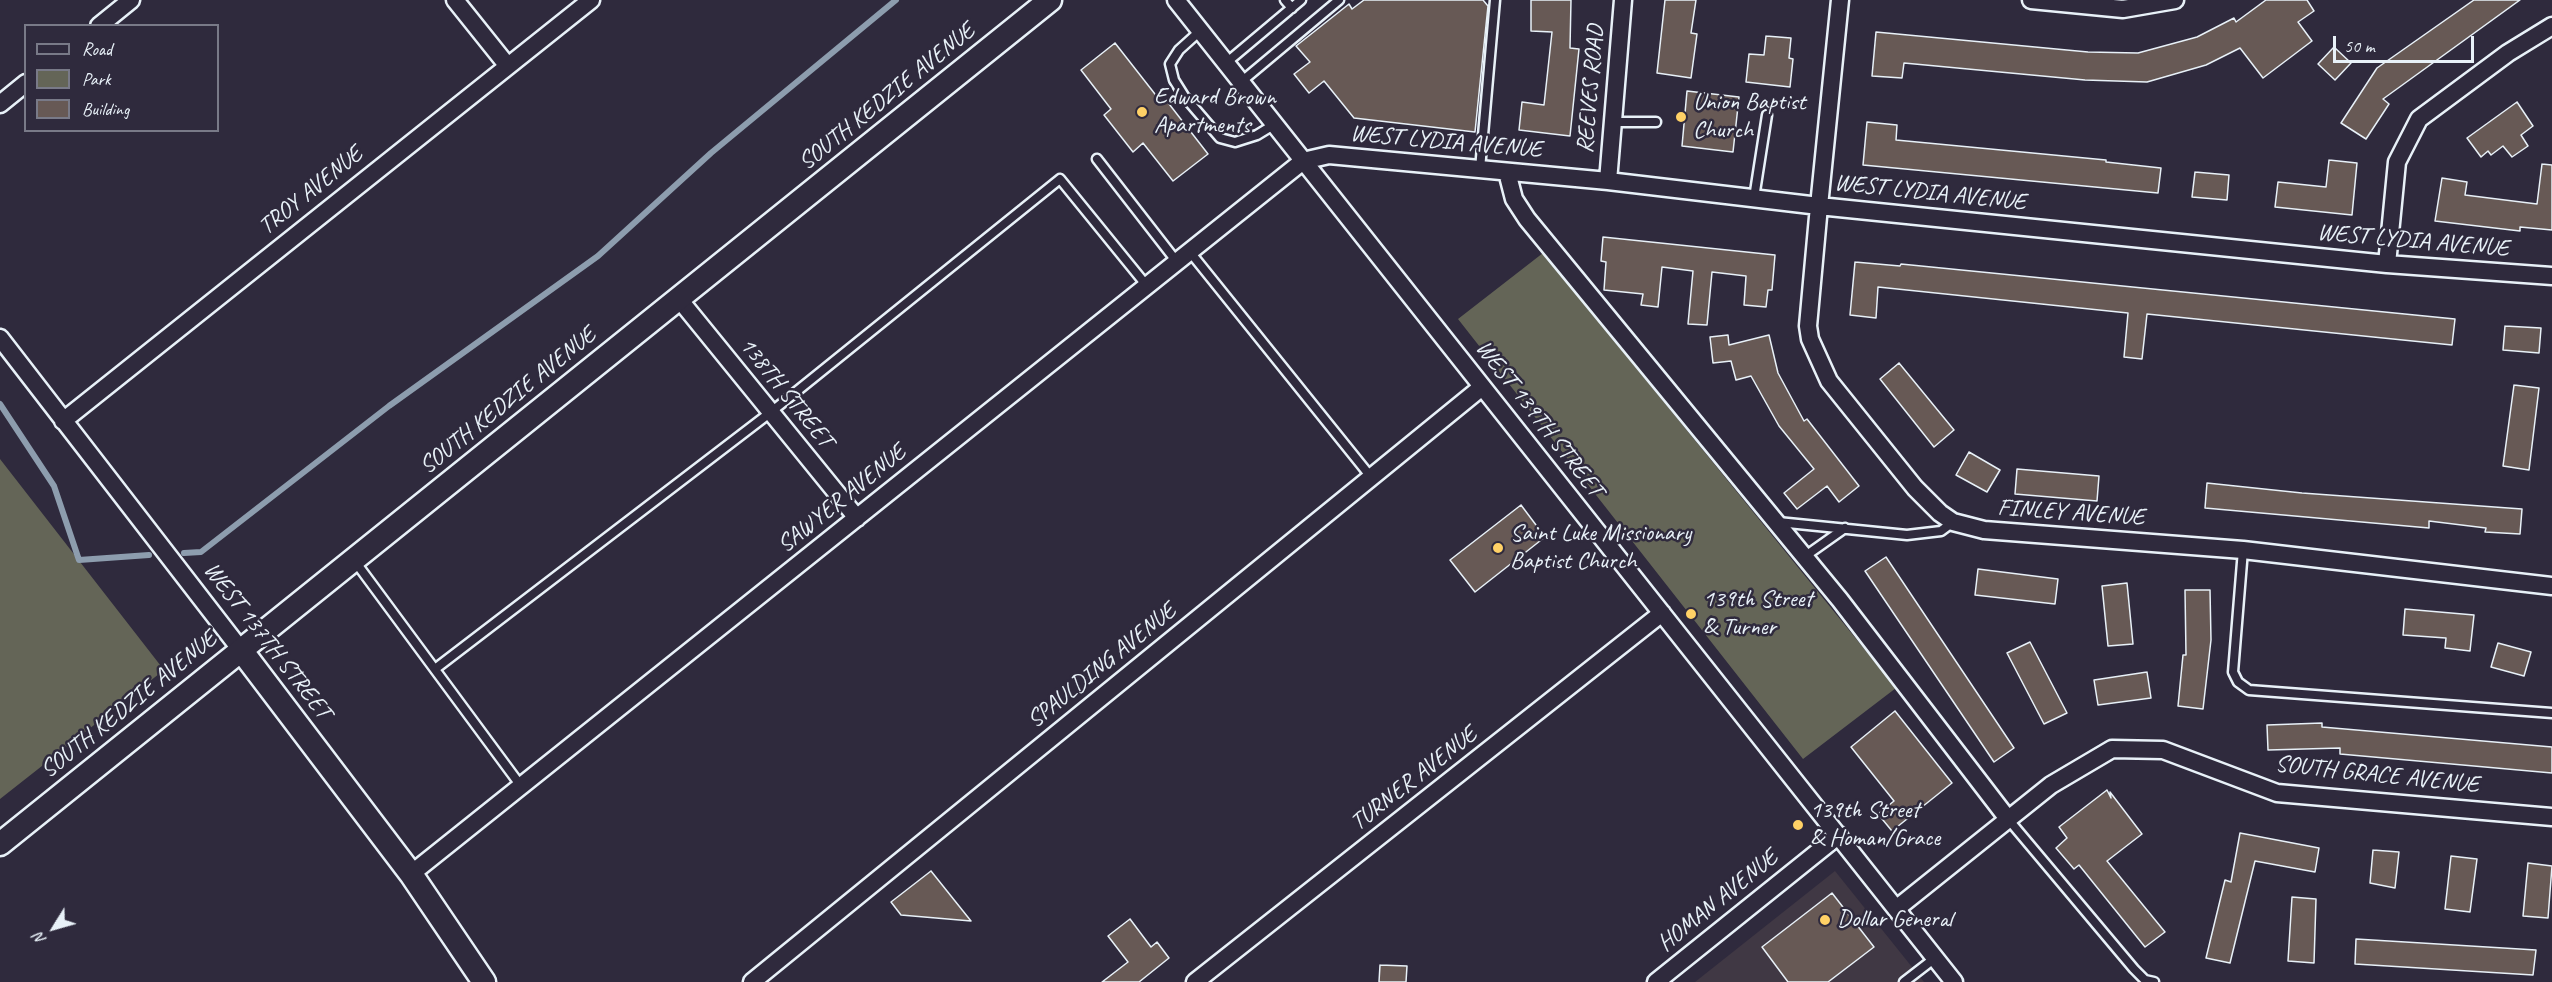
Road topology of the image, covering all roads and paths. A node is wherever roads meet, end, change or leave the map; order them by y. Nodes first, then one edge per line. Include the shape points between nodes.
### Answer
1 (131, 0) edge
2 (455, 0) edge
3 (591, 0) edge
4 (1050, 0) edge
5 (1176, 0) edge
6 (1285, 0) edge
7 (1301, 0) edge
8 (1339, 0) edge
9 (1496, 0) edge
10 (1623, 0) edge
11 (1840, 0) edge
12 (2031, 0) edge
13 (2175, 0) edge
14 (1292, 8) junction
15 (101, 24) edge
16 (2552, 26) edge
17 (1200, 31) junction
18 (1226, 63) junction
19 (507, 65) junction
20 (1241, 82) junction
21 (24, 86) edge
22 (0, 104) edge
23 (1767, 115) dead end
24 (1613, 122) junction
25 (1656, 122) dead end
26 (1275, 124) junction
27 (1097, 159) dead end
28 (1303, 161) junction
29 (1480, 169) junction
30 (1507, 172) junction
31 (1608, 181) junction
32 (1754, 198) junction
33 (1819, 206) junction
34 (1183, 257) junction
35 (2387, 264) junction
36 (2552, 276) edge
37 (1147, 286) junction
38 (679, 299) junction
39 (0, 338) edge
40 (1482, 387) junction
41 (771, 412) junction
42 (63, 421) junction
43 (1371, 477) junction
44 (856, 518) junction
45 (1775, 521) junction
46 (1953, 522) junction
47 (1845, 528) junction
48 (2243, 550) junction
49 (1804, 557) junction
50 (353, 560) junction
51 (2552, 586) edge
52 (1662, 613) junction
53 (241, 650) junction
54 (435, 669) junction
55 (2552, 712) edge
56 (521, 786) junction
57 (2552, 817) edge
58 (2008, 819) junction
59 (1839, 836) junction
60 (0, 843) edge
61 (411, 874) junction
62 (1896, 909) junction
63 (1935, 958) junction
64 (484, 982) edge
65 (752, 982) edge
66 (1195, 982) edge
67 (1656, 982) edge
68 (1904, 982) edge
69 (1954, 982) edge
70 (2154, 982) edge

1 - 15 street
2 - 19 street
3 - 19 street, TROY AVENUE
4 - 38 main road, SOUTH KEDZIE AVENUE
5 - 17 street, WEST 139TH STREET
6 - 14 lane
7 - 14 lane
8 - 20 lane
9 - 29 lane
10 - 24 street, REEVES ROAD
11 - 33 street, FINLEY AVENUE
12 - 13 street via 2122,9
14 - 18 lane
16 - 35 street via 2508,53 2419,119 2397,162
17 - 18 street, WEST 139TH STREET
17 - 26 lane via 1170,64 1184,96 1220,138 1235,142
18 - 20 street, WEST 139TH STREET
19 - 42 street, TROY AVENUE
20 - 26 street, WEST 139TH STREET
21 - 22 street
23 - 32 lane
24 - 25 lane
24 - 31 street, REEVES ROAD
26 - 28 street, WEST 139TH STREET
27 - 34 lane
28 - 29 street, WEST LYDIA AVENUE via 1329,155
28 - 34 street, SAWYER AVENUE
28 - 40 street, WEST 139TH STREET
29 - 30 street, WEST LYDIA AVENUE
30 - 31 street, WEST LYDIA AVENUE
30 - 45 street via 1514,199 1527,219
31 - 32 street, WEST LYDIA AVENUE
32 - 33 street, WEST LYDIA AVENUE
33 - 35 street, WEST LYDIA AVENUE
33 - 46 street, FINLEY AVENUE via 1808,326 1814,353 1829,381 1925,501
34 - 37 street, SAWYER AVENUE
34 - 43 lane
35 - 36 street, WEST LYDIA AVENUE
37 - 41 lane via 1060,179
37 - 44 street, SAWYER AVENUE
38 - 41 street, 138TH STREET
38 - 50 main road, SOUTH KEDZIE AVENUE
39 - 42 street, WEST 137TH STREET
40 - 43 street, SPAULDING AVENUE
40 - 52 street, WEST 139TH STREET
41 - 44 street, 138TH STREET
41 - 54 lane
42 - 53 street, WEST 137TH STREET
43 - 65 street, SPAULDING AVENUE
44 - 56 street, SAWYER AVENUE
45 - 47 lane
45 - 49 street
46 - 47 lane via 1941,531 1926,534
46 - 48 street, FINLEY AVENUE via 1984,530
47 - 49 lane
48 - 51 street, FINLEY AVENUE
48 - 55 lane via 2233,672 2249,690
49 - 58 street
50 - 53 main road, SOUTH KEDZIE AVENUE
50 - 54 lane
52 - 59 street, WEST 139TH STREET
52 - 66 street, TURNER AVENUE
53 - 60 main road, SOUTH KEDZIE AVENUE
53 - 61 main road, WEST 137TH STREET
54 - 56 lane
56 - 61 street, SAWYER AVENUE
57 - 58 street, SOUTH GRACE AVENUE via 2277,793 2163,750 2112,749 2051,785
58 - 62 street, SOUTH GRACE AVENUE
58 - 70 lane via 2134,969 2145,980
59 - 62 street, WEST 139TH STREET
59 - 67 street, HOMAN AVENUE
61 - 64 main road, WEST 137TH STREET
62 - 63 street, WEST 139TH STREET
63 - 68 lane
63 - 69 street, WEST 139TH STREET

